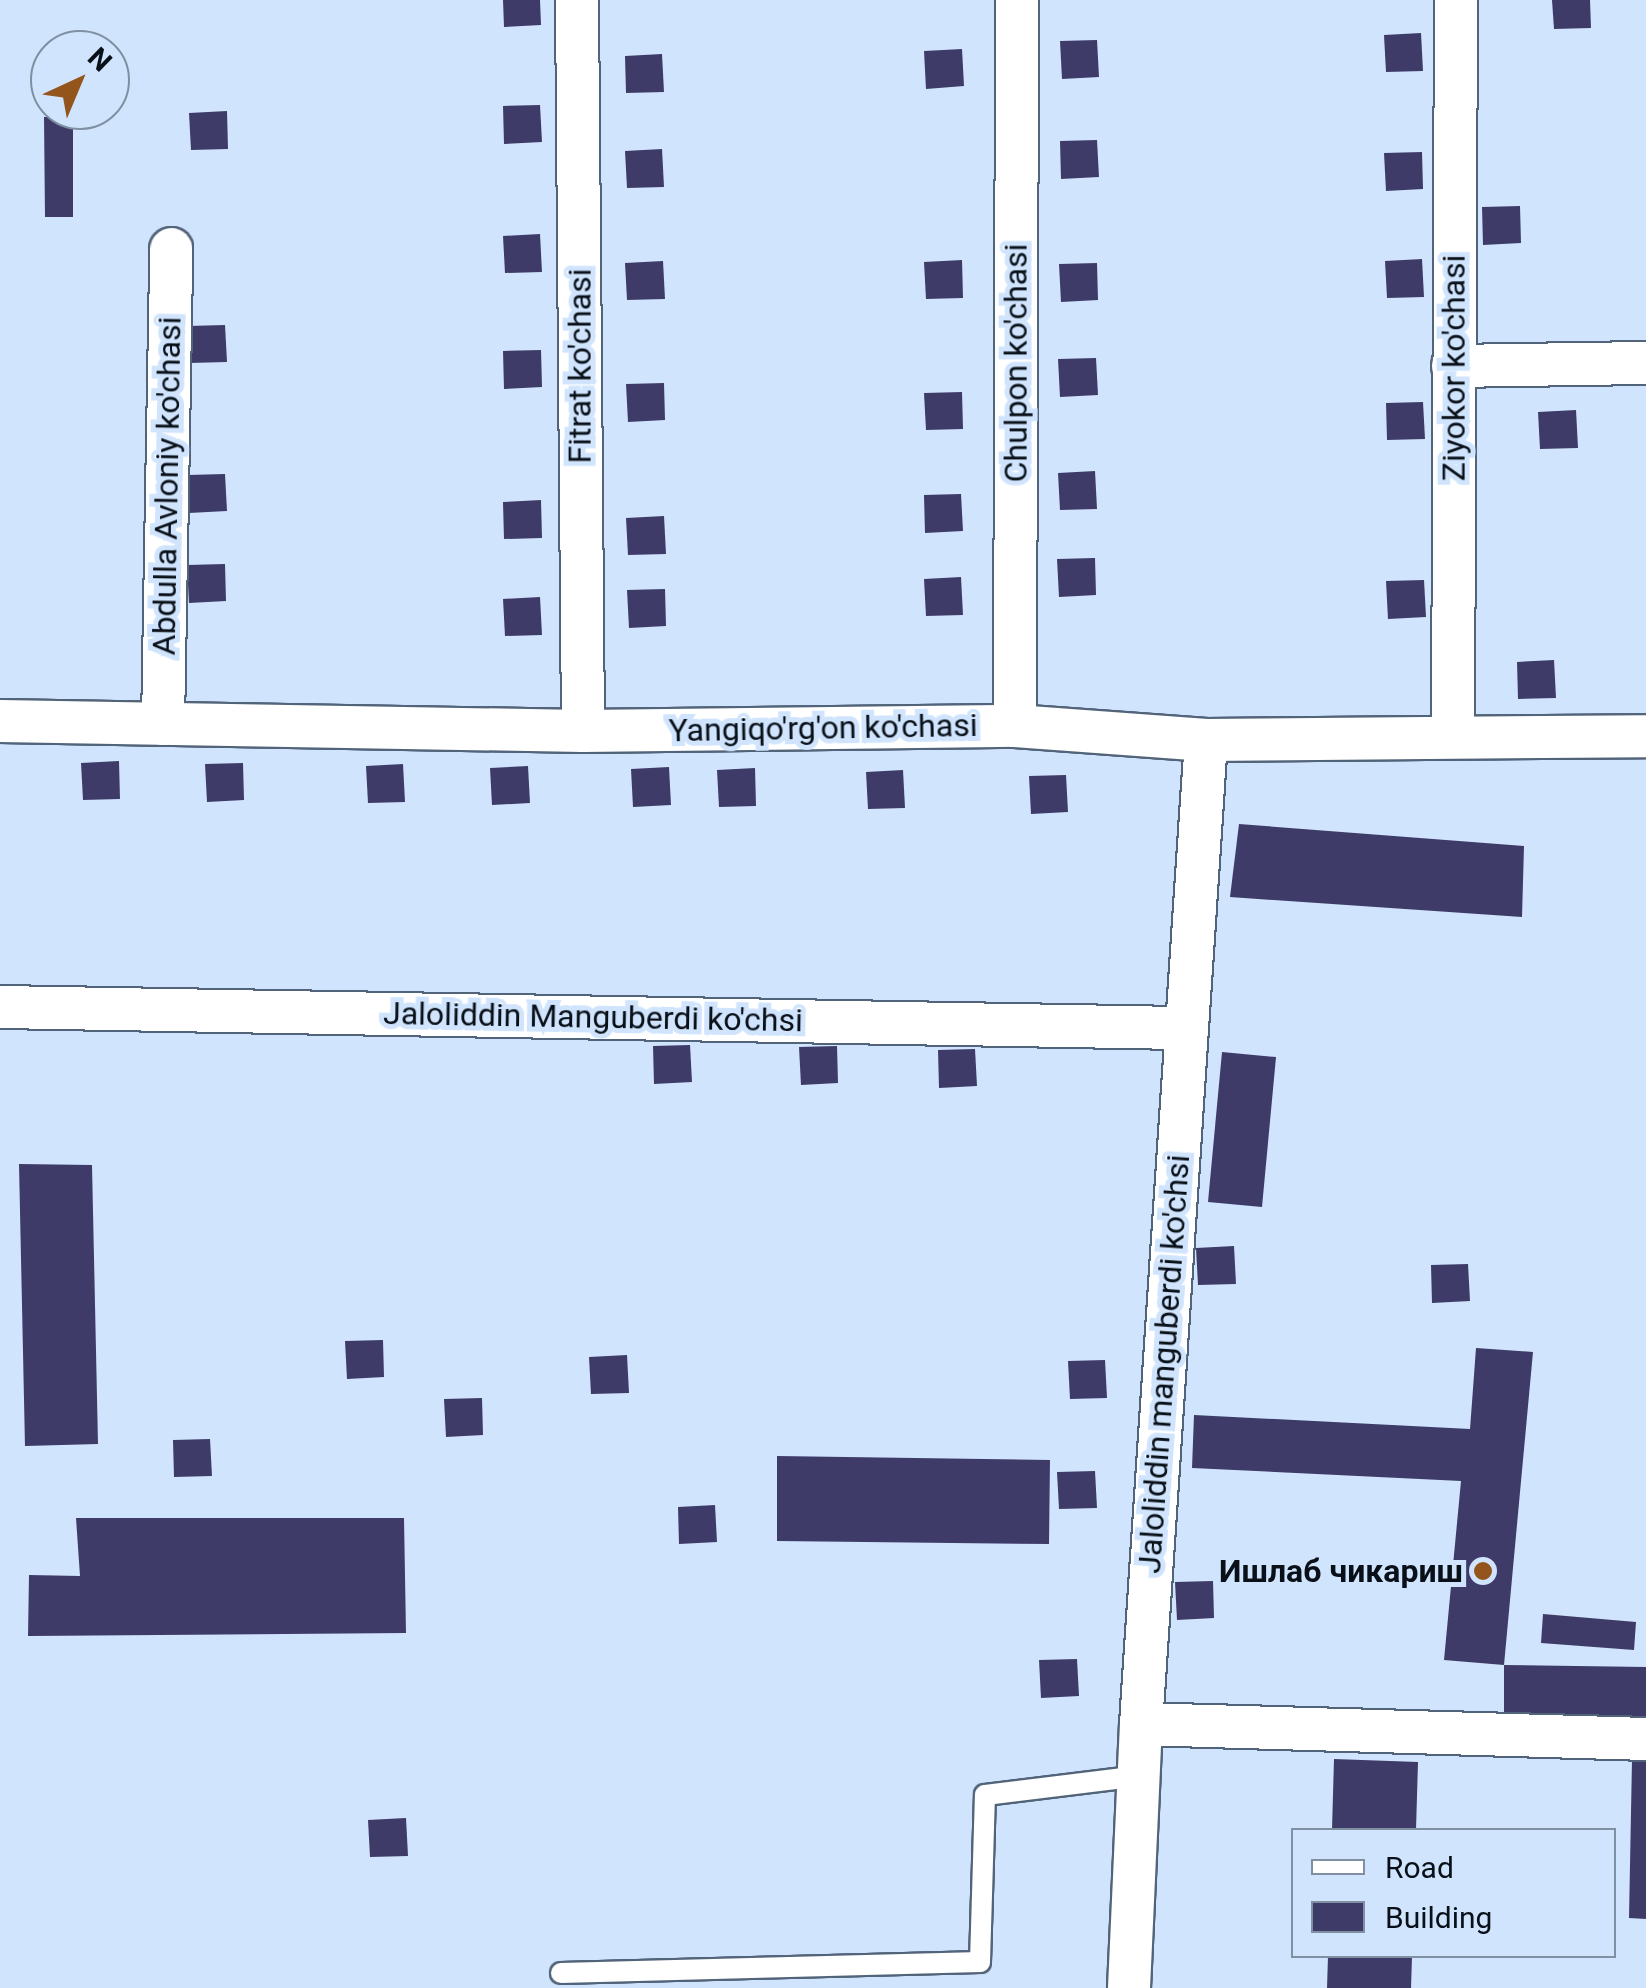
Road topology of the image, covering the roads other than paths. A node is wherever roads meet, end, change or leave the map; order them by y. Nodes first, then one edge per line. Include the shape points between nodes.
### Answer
1 (577, 0) edge
2 (1017, 0) edge
3 (1456, 0) edge
4 (171, 249) dead end
5 (1646, 362) edge
6 (1453, 366) junction
7 (0, 721) edge
8 (163, 724) junction
9 (1015, 726) junction
10 (583, 731) junction
11 (1646, 736) edge
12 (1453, 737) junction
13 (1206, 740) junction
14 (0, 1007) edge
15 (1185, 1028) junction
16 (1141, 1724) junction
17 (1646, 1740) edge
18 (1142, 1775) junction
19 (561, 1973) dead end
20 (1129, 1988) edge

1 - 10 street, Fitrat ko'chasi
2 - 9 street, Chulpon ko'chasi
3 - 6 street, Ziyokor ko'chasi
4 - 8 street, Abdulla Avloniy ko'chasi
5 - 6 street
6 - 12 street, Ziyokor ko'chasi
7 - 8 street, Yangiqo'rg'on ko'chasi
8 - 10 street, Yangiqo'rg'on ko'chasi
9 - 10 street, Yangiqo'rg'on ko'chasi
9 - 13 street, Yangiqo'rg'on ko'chasi
11 - 12 street, Yangiqo'rg'on ko'chasi
12 - 13 street, Yangiqo'rg'on ko'chasi
13 - 15 street, Jaloliddin manguberdi ko'chsi
14 - 15 street, Jaloliddin Manguberdi ko'chsi
15 - 16 street, Jaloliddin manguberdi ko'chsi
16 - 17 street
16 - 18 street, Jaloliddin manguberdi ko'chsi
18 - 19 lane via 985,1795 980,1962
18 - 20 street, Jaloliddin manguberdi ko'chsi

